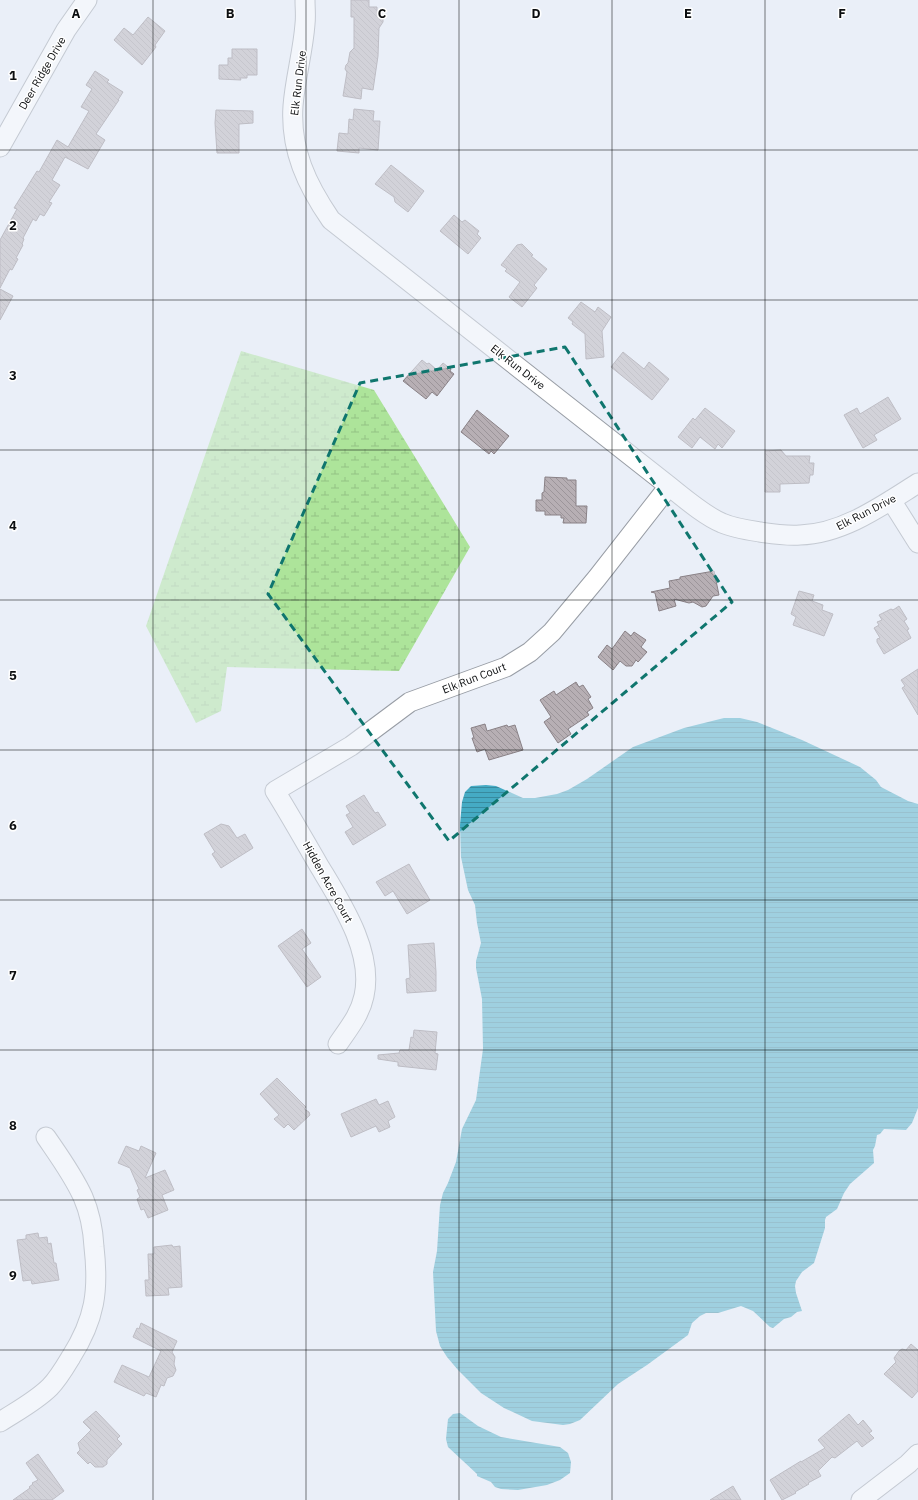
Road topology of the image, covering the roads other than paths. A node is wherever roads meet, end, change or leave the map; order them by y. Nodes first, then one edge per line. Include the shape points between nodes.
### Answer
1 (87, 0) edge
2 (305, 0) edge
3 (0, 147) edge
4 (918, 483) edge
5 (669, 486) junction
6 (891, 500) junction
7 (918, 543) edge
8 (275, 791) joint
9 (338, 1044) dead end
10 (46, 1137) dead end
11 (0, 1422) edge
12 (918, 1454) edge
13 (861, 1500) edge

1 - 3 street, Deer Ridge Drive via 66,30
2 - 5 street, Elk Run Drive via 306,23 293,106 294,137 298,157 309,186 331,220
4 - 6 street, Elk Run Drive
5 - 6 street, Elk Run Drive via 721,523 769,534 800,535 826,531
5 - 8 street, Elk Run Court via 552,632 530,652 506,666 410,702 351,746
6 - 7 street
8 - 9 street, Hidden Acre Court via 346,912 358,939 365,968 364,996 356,1018
10 - 11 street via 83,1197 92,1224 97,1273 94,1307 82,1339 50,1387
12 - 13 street

